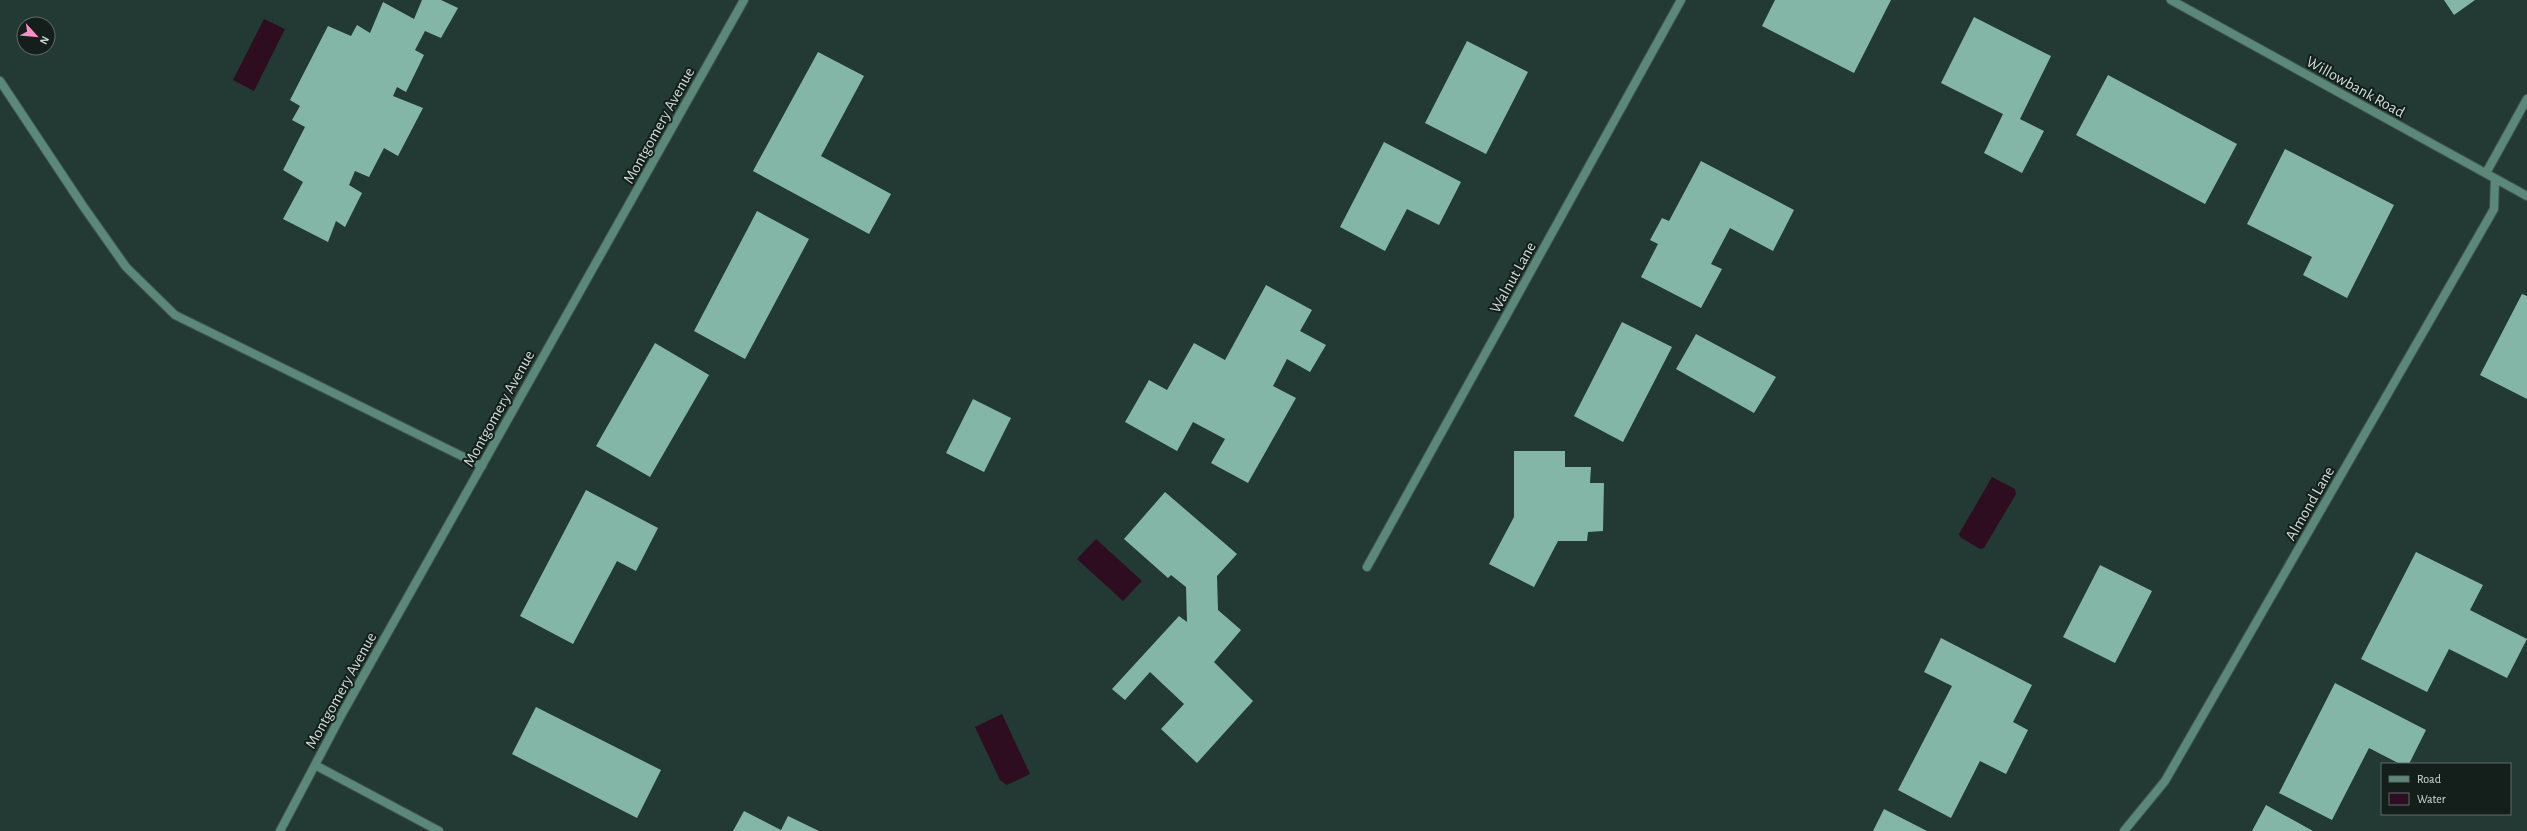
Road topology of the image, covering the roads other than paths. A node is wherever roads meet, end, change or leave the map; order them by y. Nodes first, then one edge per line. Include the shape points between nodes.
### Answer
1 (744, 0) edge
2 (1681, 0) edge
3 (2171, 0) edge
4 (0, 81) edge
5 (2527, 99) edge
6 (2486, 173) junction
7 (2495, 179) junction
8 (2527, 196) edge
9 (482, 466) junction
10 (1367, 567) dead end
11 (315, 765) junction
12 (280, 831) edge
13 (439, 831) edge
14 (2124, 831) edge

1 - 9 street, Montgomery Avenue
2 - 10 street, Walnut Lane
3 - 6 street, Willowbank Road
4 - 9 street via 126,267 175,315
5 - 6 street
6 - 7 street, Willowbank Road
7 - 8 street, Willowbank Road
7 - 14 street, Almond Lane via 2494,208 2165,781
9 - 11 street, Montgomery Avenue
11 - 12 street, Montgomery Avenue
11 - 13 street

